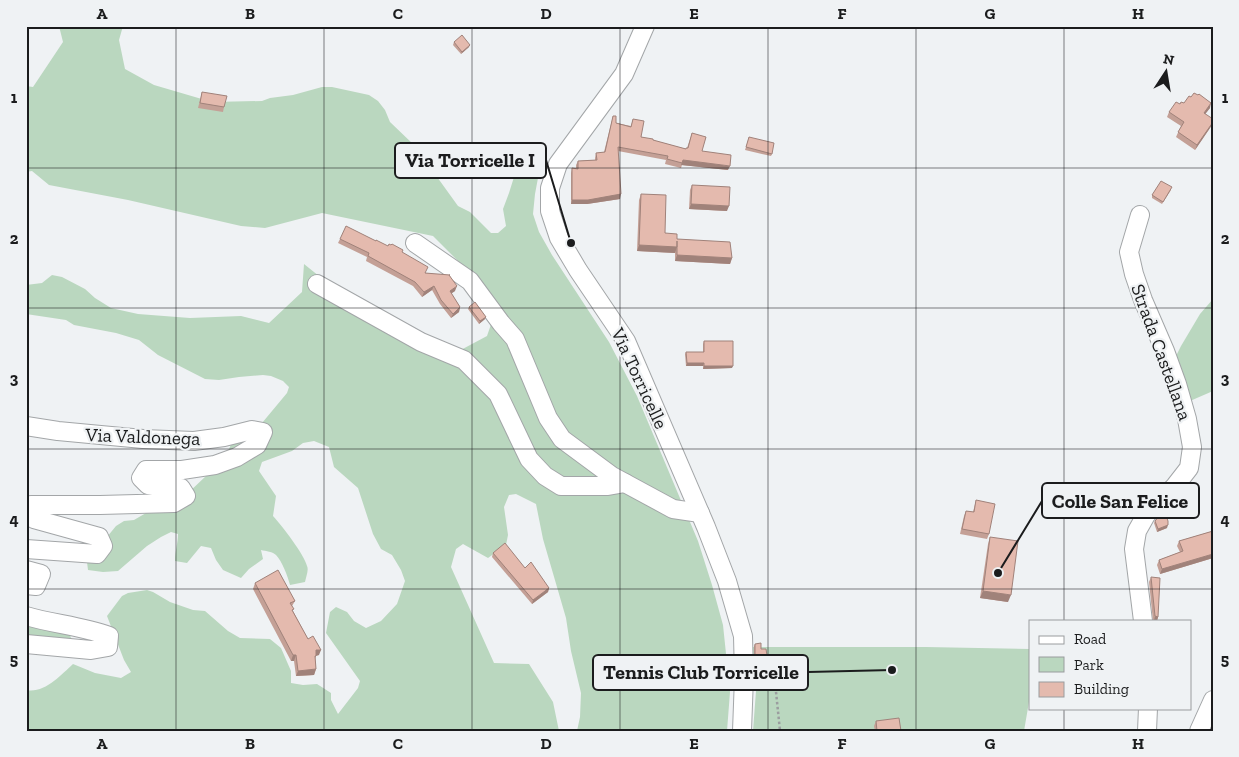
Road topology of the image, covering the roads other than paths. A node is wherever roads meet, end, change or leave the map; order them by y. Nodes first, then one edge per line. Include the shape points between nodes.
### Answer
1 (645, 26) edge
2 (1140, 216) dead end
3 (415, 243) dead end
4 (317, 284) dead end
5 (26, 426) edge
6 (625, 484) junction
7 (26, 510) edge
8 (700, 513) junction
9 (26, 549) edge
10 (26, 570) edge
11 (26, 586) edge
12 (26, 616) edge
13 (1143, 620) edge
14 (26, 644) edge
15 (1213, 700) edge
16 (1148, 710) edge
17 (742, 731) edge
18 (1148, 731) edge
19 (1200, 731) edge

1 - 8 street, Via Torricelle via 624,74 558,164 550,188 550,211 559,238 626,341
2 - 13 street, Strada Castellana via 1129,252 1143,300 1177,384 1192,447 1189,468 1176,486 1146,515 1137,531 1134,550
3 - 6 street via 470,280 515,339 548,418 562,439
4 - 6 street via 421,342 464,360 498,394 529,459 545,476 561,486
5 - 7 street, Via Valdonega via 143,439 194,441 252,430 263,432 256,445 215,465 182,470 146,470 141,478 148,485 181,488 186,496 174,503 31,505
6 - 8 street via 673,508
7 - 9 street, Via Valdonega via 34,519 99,537 103,546 96,554
8 - 17 street, Via Torricelle via 727,581 743,636
10 - 11 street via 41,574 36,586
12 - 14 street via 109,636 108,647 91,650
15 - 19 street
16 - 18 street

